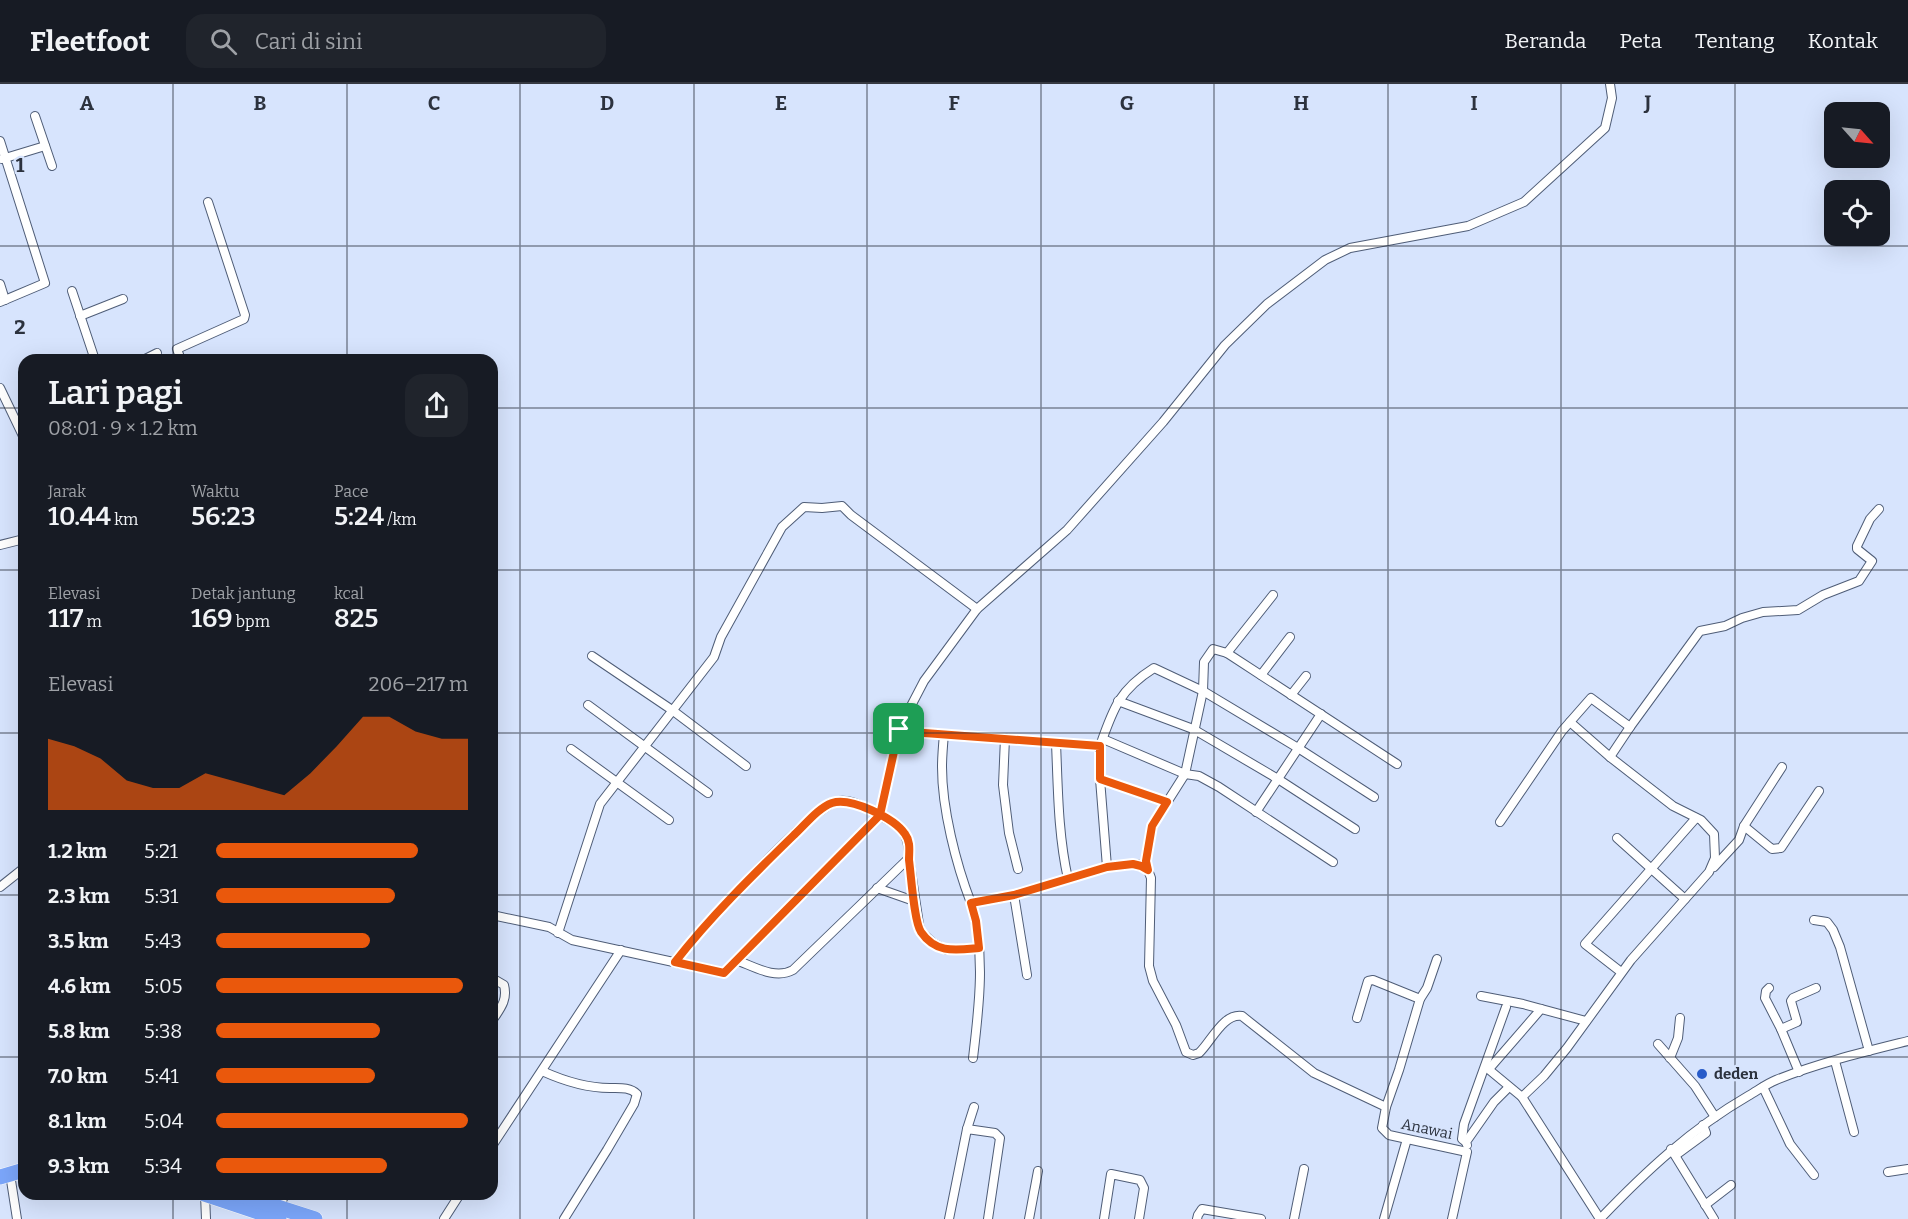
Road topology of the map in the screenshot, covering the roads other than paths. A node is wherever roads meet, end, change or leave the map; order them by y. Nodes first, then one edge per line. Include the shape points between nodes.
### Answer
1 (1610, 84) edge
2 (35, 116) dead end
3 (0, 141) edge
4 (45, 146) junction
5 (3, 159) edge
6 (51, 166) dead end
7 (208, 202) dead end
8 (0, 284) edge
9 (72, 291) dead end
10 (123, 299) dead end
11 (2, 301) edge
12 (80, 316) junction
13 (93, 354) edge
14 (179, 354) edge
15 (0, 388) edge
16 (18, 426) edge
17 (1879, 509) dead end
18 (18, 540) edge
19 (0, 545) edge
20 (1273, 595) dead end
21 (977, 609) junction
22 (1290, 637) dead end
23 (1227, 653) junction
24 (592, 656) dead end
25 (1261, 675) junction
26 (1306, 676) dead end
27 (1203, 691) junction
28 (1292, 695) junction
29 (1118, 701) junction
30 (588, 705) dead end
31 (672, 710) junction
32 (1321, 714) junction
33 (1570, 722) junction
34 (1630, 727) junction
35 (899, 729) junction
36 (1193, 729) junction
37 (944, 734) junction
38 (1005, 738) junction
39 (1056, 743) junction
40 (1102, 743) junction
41 (645, 746) junction
42 (1298, 748) junction
43 (571, 749) dead end
44 (1610, 756) junction
45 (1397, 764) dead end
46 (746, 766) dead end
47 (1782, 767) dead end
48 (1185, 774) junction
49 (1100, 779) junction
50 (1278, 779) junction
51 (617, 782) junction
52 (1819, 791) dead end
53 (708, 793) dead end
54 (1374, 797) dead end
55 (1167, 802) junction
56 (1256, 812) junction
57 (880, 815) junction
58 (1696, 818) junction
59 (669, 820) dead end
60 (1500, 822) dead end
61 (1744, 826) junction
62 (1355, 829) dead end
63 (1617, 838) dead end
64 (909, 858) junction
65 (1333, 862) dead end
66 (1107, 867) junction
67 (1018, 869) dead end
68 (1651, 869) junction
69 (1148, 870) junction
70 (1710, 872) junction
71 (18, 873) edge
72 (1068, 879) junction
73 (0, 887) edge
74 (877, 888) junction
75 (1014, 895) junction
76 (1685, 899) junction
77 (914, 901) junction
78 (971, 903) junction
79 (498, 916) edge
80 (1814, 920) dead end
81 (558, 933) junction
82 (979, 948) junction
83 (621, 950) junction
84 (1437, 959) dead end
85 (736, 960) junction
86 (675, 962) junction
87 (1621, 972) junction
88 (1027, 975) dead end
89 (498, 982) edge
90 (1769, 988) dead end
91 (1816, 988) dead end
92 (1481, 996) dead end
93 (1420, 999) junction
94 (1506, 1007) dead end
95 (1541, 1009) junction
96 (498, 1013) edge
97 (1356, 1018) dead end
98 (1680, 1018) dead end
99 (1586, 1021) junction
100 (1781, 1029) junction
101 (1908, 1041) edge
102 (1658, 1044) dead end
103 (1869, 1051) junction
104 (973, 1058) dead end
105 (1670, 1058) junction
106 (1835, 1060) junction
107 (1487, 1068) junction
108 (542, 1071) junction
109 (1799, 1072) junction
110 (1509, 1087) junction
111 (1763, 1088) junction
112 (1522, 1097) junction
113 (975, 1107) dead end
114 (1386, 1107) junction
115 (1715, 1117) junction
116 (967, 1129) junction
117 (1854, 1132) dead end
118 (498, 1137) edge
119 (1407, 1139) junction
120 (1467, 1147) junction
121 (1674, 1152) junction
122 (1304, 1169) dead end
123 (1908, 1169) edge
124 (1038, 1171) dead end
125 (8, 1172) edge
126 (1888, 1172) dead end
127 (1814, 1175) dead end
128 (1731, 1185) dead end
129 (205, 1200) edge
130 (240, 1200) edge
131 (257, 1200) edge
132 (456, 1200) edge
133 (1705, 1205) junction
134 (281, 1207) edge
135 (1603, 1218) edge
136 (18, 1219) edge
137 (206, 1219) edge
138 (315, 1219) edge
139 (444, 1219) edge
140 (564, 1219) edge
141 (949, 1219) edge
142 (988, 1219) edge
143 (1029, 1219) edge
144 (1104, 1219) edge
145 (1139, 1219) edge
146 (1197, 1219) edge
147 (1261, 1219) edge
148 (1294, 1219) edge
149 (1384, 1219) edge
150 (1452, 1219) edge
151 (1714, 1219) edge

1 - 21 street via 1612,98 1605,128 1524,202 1468,226 1350,248 1325,260 1266,304 1225,345 1067,530
2 - 4 street
3 - 5 street
4 - 5 street
4 - 6 street
5 - 11 street via 45,283
7 - 14 street via 245,315 177,349
8 - 11 street
9 - 12 street
10 - 12 street
12 - 13 street
15 - 16 street
17 - 34 street via 1857,546 1872,561 1859,581 1798,610 1763,612 1700,631
18 - 19 street
20 - 23 street
21 - 31 street via 842,506 804,507 782,527 721,637 714,657
21 - 35 street via 924,681
22 - 25 street
23 - 25 street
23 - 27 street via 1213,649 1204,662
24 - 31 street
25 - 28 street
26 - 28 street
27 - 29 street via 1154,669 1136,679
27 - 36 street
27 - 42 street
28 - 32 street
29 - 36 street
29 - 40 street
30 - 41 street
31 - 41 street
31 - 46 street
32 - 42 street
32 - 45 street
33 - 34 street via 1591,698
33 - 44 street
33 - 60 street
34 - 44 street
35 - 37 street
35 - 57 street
36 - 48 street
36 - 50 street
37 - 38 street
37 - 78 street via 946,806
38 - 39 street
38 - 67 street via 1003,785
39 - 40 street
39 - 72 street via 1059,822
40 - 48 street
40 - 49 street
41 - 51 street
41 - 53 street
42 - 50 street
42 - 54 street
43 - 51 street
44 - 58 street via 1673,806
47 - 61 street
48 - 55 street
48 - 56 street via 1220,787
49 - 55 street
49 - 66 street
50 - 56 street
50 - 62 street
51 - 59 street
51 - 81 street via 598,809
52 - 61 street via 1781,848 1772,849
55 - 69 street via 1152,826
56 - 65 street
57 - 64 street via 904,833 909,841
57 - 85 street
57 - 86 street via 849,801 830,804 737,891
58 - 68 street
58 - 70 street via 1714,834 1715,858
61 - 70 street via 1739,840
63 - 68 street
64 - 74 street
64 - 77 street
66 - 69 street via 1133,864
66 - 72 street
68 - 76 street
68 - 87 street via 1585,944
69 - 114 street via 1152,981 1186,1052 1199,1053 1226,1021 1238,1015 1314,1073
70 - 76 street
71 - 73 street
72 - 75 street
74 - 77 street
74 - 85 street via 788,973 773,974
75 - 78 street
75 - 88 street
76 - 87 street
77 - 82 street via 920,931 933,943 947,950
78 - 82 street
79 - 81 street via 549,927
80 - 103 street via 1827,922 1833,930
81 - 83 street
82 - 104 street via 979,1007
83 - 86 street
83 - 108 street
84 - 93 street
85 - 86 street via 724,973
87 - 99 street
89 - 96 street via 504,985 506,996
90 - 100 street via 1765,998
91 - 100 street via 1793,998 1797,1022
92 - 95 street
93 - 97 street via 1368,981
93 - 114 street
94 - 107 street
95 - 99 street
95 - 107 street
98 - 105 street
99 - 112 street via 1544,1076
100 - 109 street
101 - 103 street
102 - 105 street
103 - 106 street
105 - 115 street
106 - 109 street
106 - 117 street
107 - 110 street
107 - 120 street via 1464,1124 1462,1139
108 - 118 street
108 - 140 street via 574,1084 627,1089 637,1094 608,1150
109 - 111 street
110 - 112 street
110 - 120 street via 1494,1102
111 - 115 street
111 - 127 street via 1790,1144
112 - 135 street
113 - 116 street
114 - 119 street, Anawai via 1384,1132
115 - 121 street
116 - 141 street
116 - 142 street via 995,1133 1000,1138
119 - 120 street, Anawai
119 - 149 street
120 - 150 street, Anawai
121 - 133 street
121 - 135 street
122 - 148 street
123 - 126 street
124 - 143 street
125 - 136 street
128 - 133 street
129 - 137 street
130 - 134 highway
131 - 134 highway
132 - 139 street
133 - 151 street
134 - 138 highway
144 - 145 street via 1111,1174 1140,1180 1143,1188
146 - 147 street via 1202,1209

